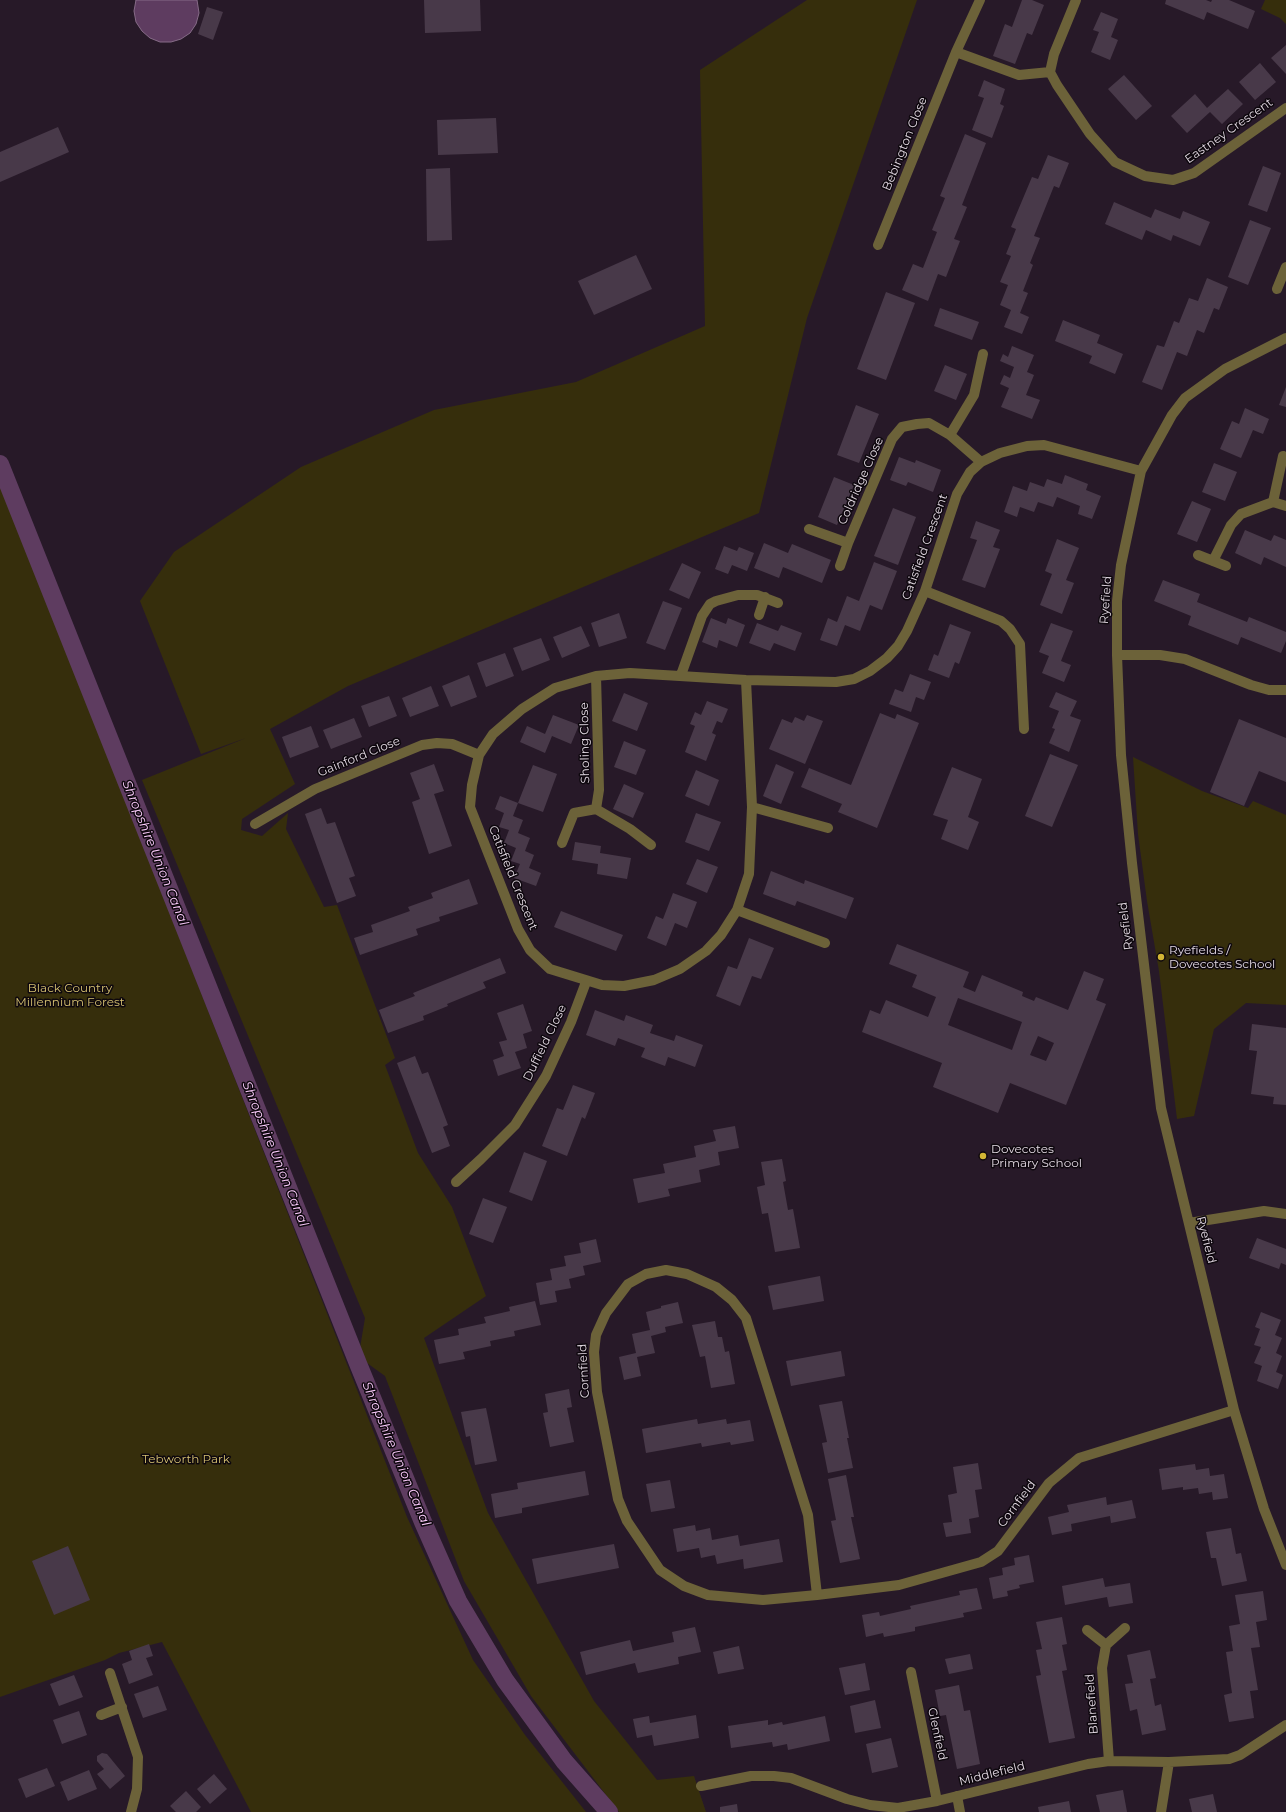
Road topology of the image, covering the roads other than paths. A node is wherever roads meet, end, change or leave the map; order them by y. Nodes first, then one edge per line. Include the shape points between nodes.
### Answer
1 (980, 0) edge
2 (1076, 0) edge
3 (956, 52) junction
4 (1050, 72) junction
5 (1286, 108) edge
6 (878, 245) dead end
7 (1286, 267) edge
8 (1277, 289) dead end
9 (1286, 338) edge
10 (983, 354) dead end
11 (950, 435) junction
12 (1283, 456) dead end
13 (981, 462) junction
14 (1141, 471) junction
15 (1273, 502) junction
16 (1286, 506) edge
17 (809, 529) dead end
18 (848, 543) junction
19 (1198, 555) dead end
20 (1213, 561) junction
21 (840, 566) dead end
22 (1226, 566) dead end
23 (925, 591) junction
24 (765, 597) junction
25 (778, 603) dead end
26 (759, 614) dead end
27 (1117, 655) junction
28 (681, 675) junction
29 (596, 676) junction
30 (746, 680) junction
31 (1286, 690) edge
32 (1024, 729) dead end
33 (479, 755) junction
34 (752, 807) junction
35 (596, 809) junction
36 (255, 824) dead end
37 (828, 828) dead end
38 (562, 843) dead end
39 (651, 845) dead end
40 (737, 910) junction
41 (825, 943) dead end
42 (586, 982) junction
43 (456, 1182) dead end
44 (1286, 1214) edge
45 (1188, 1223) junction
46 (1234, 1410) junction
47 (1286, 1565) edge
48 (817, 1595) junction
49 (1125, 1628) dead end
50 (1087, 1630) dead end
51 (1106, 1645) junction
52 (911, 1672) dead end
53 (110, 1673) dead end
54 (122, 1707) junction
55 (101, 1715) dead end
56 (1286, 1725) edge
57 (1109, 1761) junction
58 (1169, 1762) junction
59 (701, 1786) dead end
60 (956, 1796) junction
61 (937, 1801) junction
62 (131, 1812) edge
63 (960, 1812) edge
64 (1161, 1812) edge

1 - 3 street, Bebington Close
2 - 4 street via 1054,54
3 - 4 street via 1019,75
3 - 6 street, Bebington Close
4 - 5 street, Eastney Crescent via 1056,85 1090,134 1115,162 1145,176 1173,180 1194,173
7 - 8 street
9 - 14 street, Ryefield via 1225,368 1185,398 1172,415
10 - 11 street via 974,395
11 - 13 street, Coldridge Close
11 - 18 street, Coldridge Close via 929,423 902,427 892,439
12 - 15 street
13 - 14 street, Catisfield Crescent via 1000,453 1044,444
13 - 23 street, Catisfield Crescent via 970,472 957,494
14 - 27 street, Ryefield via 1121,565 1117,601
15 - 16 street
15 - 20 street via 1241,514 1231,525
17 - 18 street, Coldridge Close
18 - 21 street, Coldridge Close
19 - 20 street
20 - 22 street
23 - 30 street, Catisfield Crescent via 898,646 870,671 836,682
23 - 32 street via 1001,621 1010,629 1020,644
24 - 25 street
24 - 26 street
24 - 28 street via 738,595 710,604 702,616
27 - 31 street via 1160,655 1185,660 1251,685 1269,690
27 - 45 street, Ryefield via 1121,755 1161,1108
28 - 29 street, Catisfield Crescent via 630,673
28 - 30 street, Catisfield Crescent
29 - 33 street, Catisfield Crescent via 555,688 522,709 493,734
29 - 35 street, Sholing Close via 599,790
30 - 34 street, Catisfield Crescent
33 - 36 street, Gainford Close via 452,744 422,745 315,789
33 - 42 street, Catisfield Crescent via 470,807 518,929 530,950 550,969
34 - 37 street
34 - 40 street, Catisfield Crescent via 749,874
35 - 38 street via 574,813
35 - 39 street
40 - 41 street
40 - 42 street, Catisfield Crescent via 721,935 706,951 680,969 654,980 624,986 602,986
42 - 43 street, Duffield Close via 546,1076 515,1125
44 - 45 street via 1264,1211
45 - 46 street, Ryefield
46 - 47 street, Ryefield via 1264,1509
46 - 48 street, Cornfield via 1079,1458 1049,1483 998,1551 981,1562 899,1585
48 - 48 street, Cornfield via 763,1600 708,1595 684,1586 660,1570 627,1520 618,1499 597,1392 594,1352 596,1335 606,1313 628,1284 646,1274 666,1270 687,1274 716,1287 732,1300 746,1318 808,1515
49 - 51 street
50 - 51 street
51 - 57 street, Blanefield via 1102,1668
52 - 61 street, Glenfield
53 - 54 street
54 - 55 street
54 - 62 street via 138,1757 137,1789
56 - 58 street, Middlefield via 1240,1755 1229,1759
57 - 58 street, Middlefield
57 - 60 street, Middlefield
58 - 64 street
59 - 61 street, Middlefield via 751,1776 774,1776 791,1778 870,1805 898,1808
60 - 61 street, Middlefield
60 - 63 street

